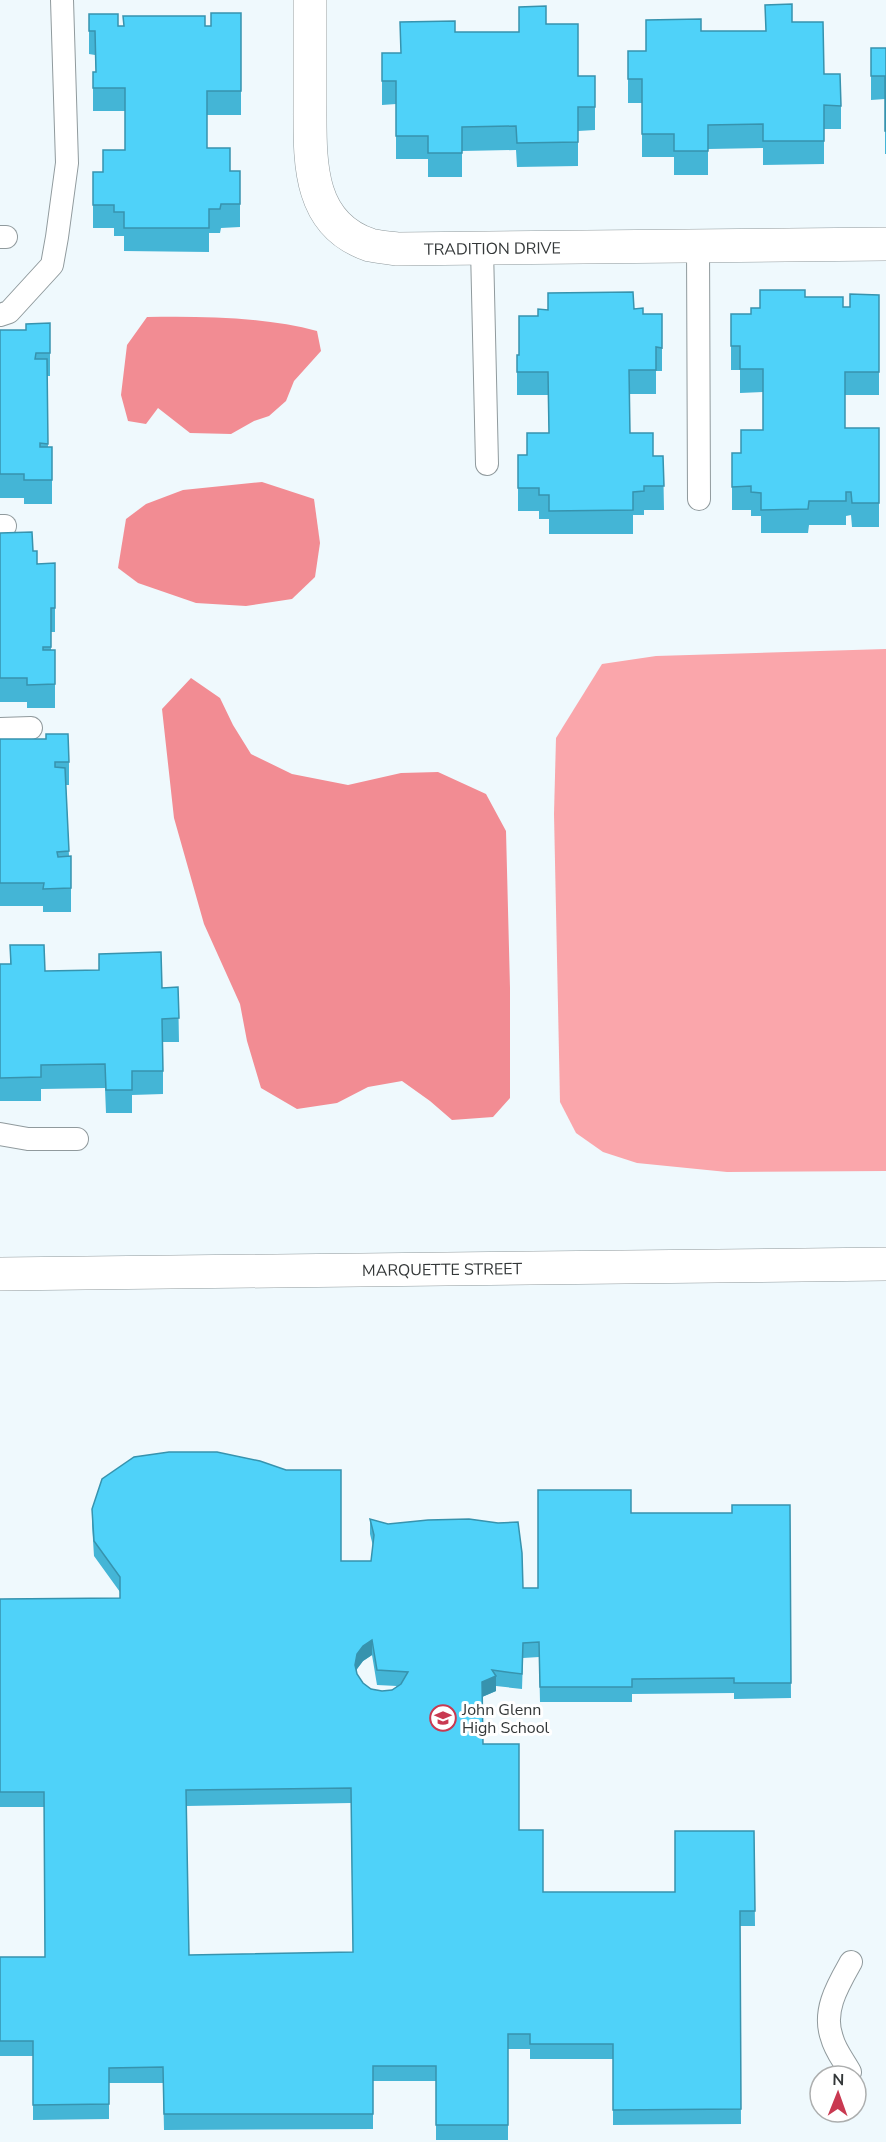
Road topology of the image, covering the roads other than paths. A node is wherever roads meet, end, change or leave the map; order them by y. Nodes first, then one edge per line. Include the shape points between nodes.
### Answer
1 (62, 0) edge
2 (310, 0) edge
3 (886, 244) edge
4 (698, 245) junction
5 (482, 249) junction
6 (0, 315) edge
7 (487, 464) dead end
8 (699, 499) dead end
9 (31, 728) dead end
10 (0, 729) edge
11 (0, 1134) edge
12 (77, 1139) dead end
13 (886, 1264) edge
14 (0, 1274) edge
15 (851, 1962) dead end
16 (846, 2064) edge

1 - 6 lane via 67,163 52,265 9,312
2 - 5 street, TRADITION DRIVE via 310,149 315,190 324,209 338,225 371,245 398,249
3 - 4 street, TRADITION DRIVE
4 - 5 street, TRADITION DRIVE
4 - 8 lane
5 - 7 lane
9 - 10 lane
11 - 12 lane via 28,1139
13 - 14 street, MARQUETTE STREET
15 - 16 lane via 828,2015 831,2038

